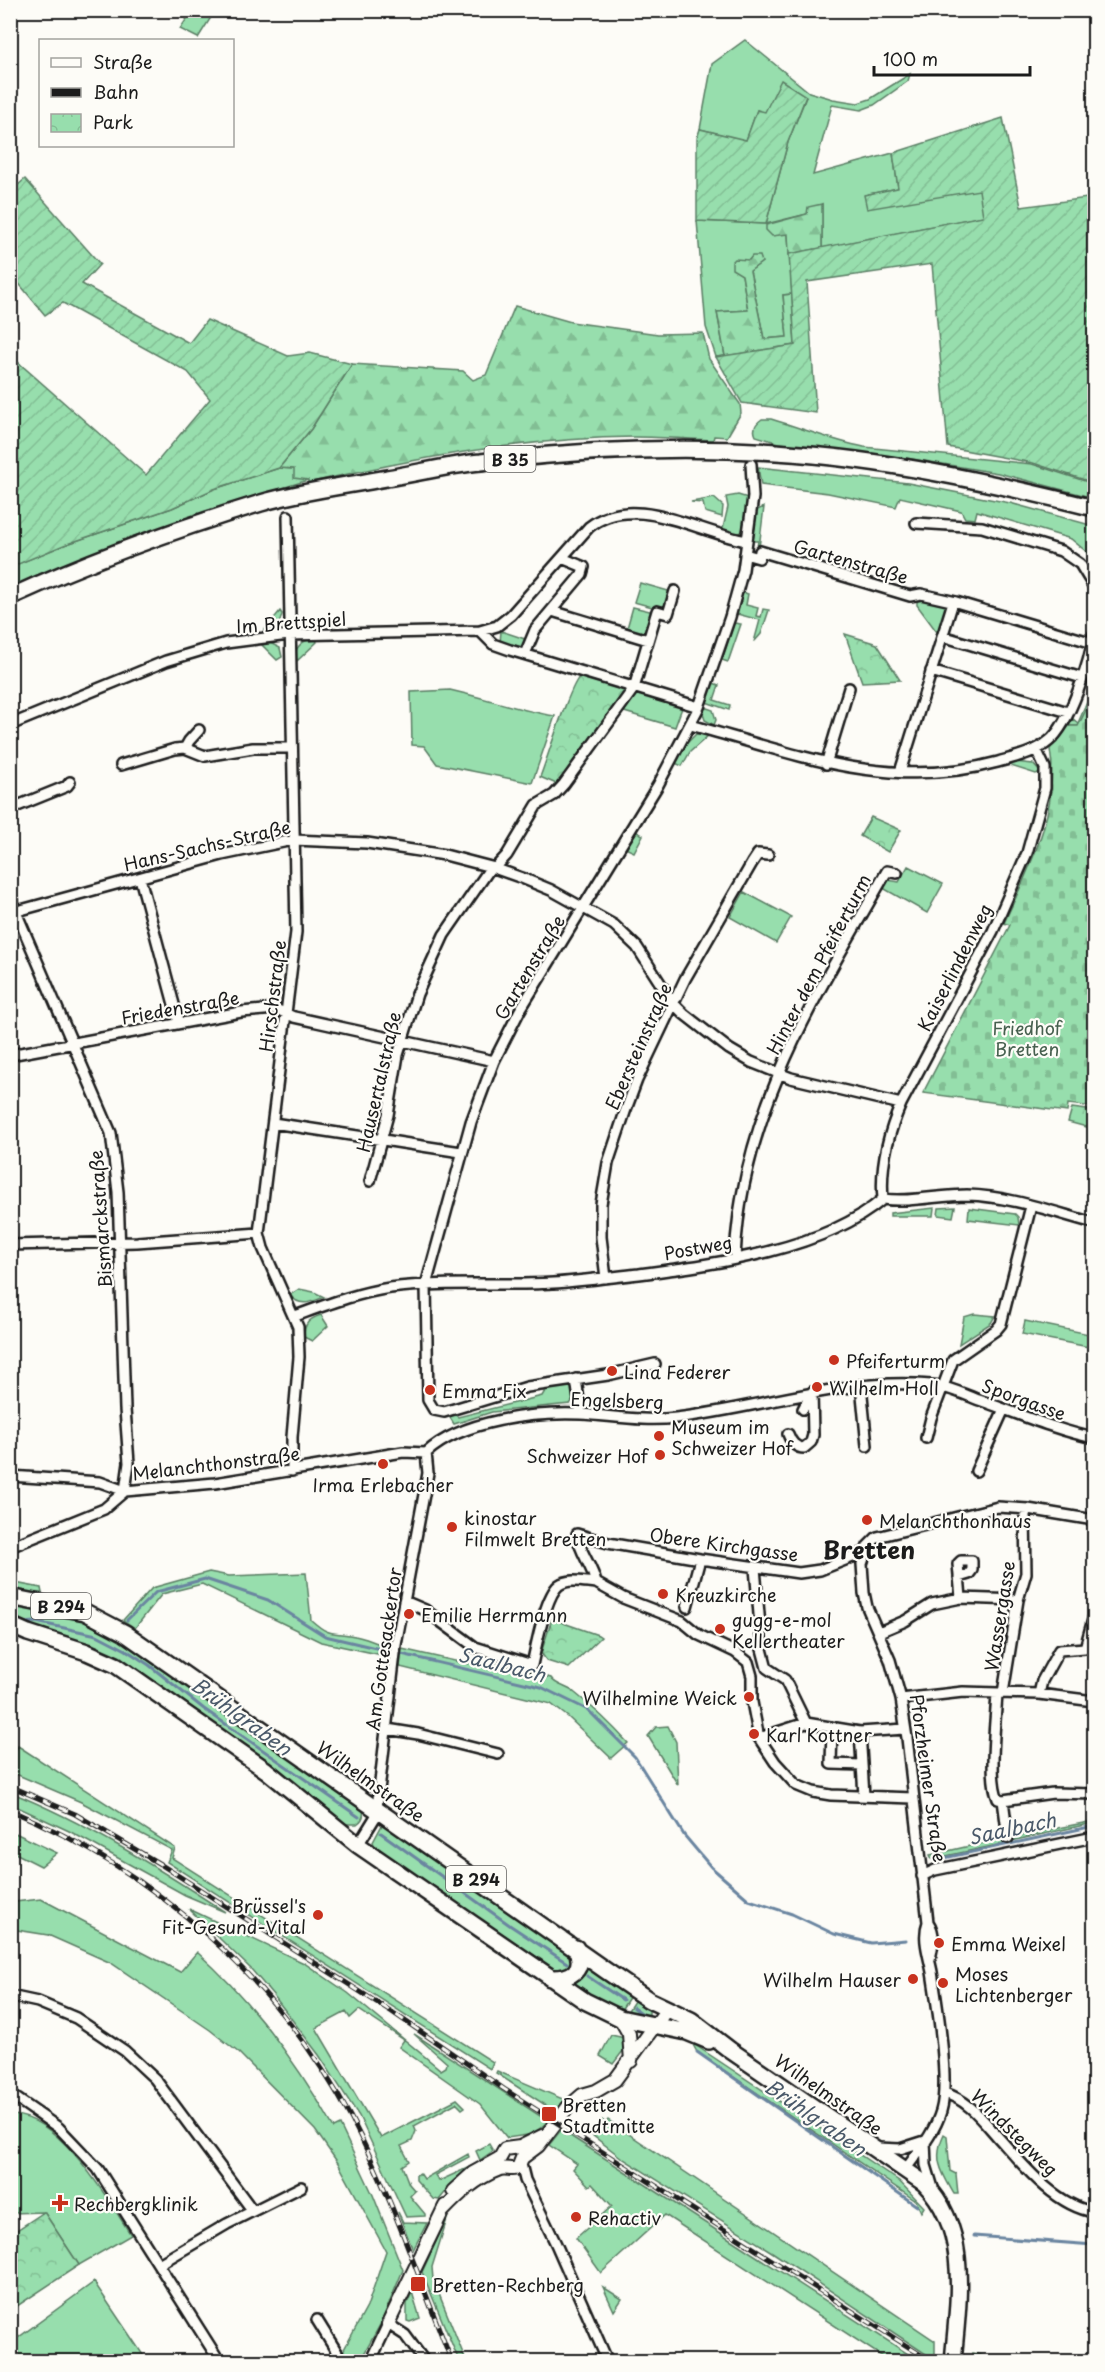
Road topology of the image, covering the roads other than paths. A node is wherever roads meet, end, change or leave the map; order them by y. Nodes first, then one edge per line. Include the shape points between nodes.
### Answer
1 (752, 464) dead end
2 (1095, 508) edge
3 (288, 516) dead end
4 (916, 523) dead end
5 (747, 541) junction
6 (745, 554) junction
7 (562, 558) junction
8 (1095, 587) edge
9 (675, 591) dead end
10 (10, 597) edge
11 (953, 602) junction
12 (552, 611) junction
13 (480, 631) junction
14 (289, 635) junction
15 (942, 636) junction
16 (1094, 638) edge
17 (648, 640) junction
18 (525, 654) junction
19 (931, 671) junction
20 (1082, 678) junction
21 (634, 688) junction
22 (849, 688) dead end
23 (699, 707) junction
24 (1068, 712) junction
25 (10, 725) edge
26 (691, 725) junction
27 (199, 730) dead end
28 (185, 748) junction
29 (292, 748) junction
30 (1036, 749) junction
31 (826, 764) junction
32 (121, 765) dead end
33 (900, 772) junction
34 (70, 782) dead end
35 (10, 809) edge
36 (293, 840) junction
37 (768, 855) dead end
38 (494, 867) junction
39 (897, 873) dead end
40 (140, 878) junction
41 (10, 894) edge
42 (584, 908) junction
43 (13, 912) edge
44 (673, 1003) junction
45 (286, 1013) junction
46 (179, 1023) junction
47 (403, 1041) junction
48 (72, 1043) junction
49 (10, 1055) edge
50 (494, 1061) junction
51 (778, 1075) junction
52 (901, 1104) junction
53 (273, 1123) junction
54 (382, 1139) junction
55 (461, 1152) junction
56 (370, 1181) dead end
57 (883, 1199) junction
58 (1031, 1206) junction
59 (1095, 1222) edge
60 (260, 1233) junction
61 (120, 1243) junction
62 (10, 1245) edge
63 (735, 1258) junction
64 (606, 1278) junction
65 (426, 1285) junction
66 (295, 1316) junction
67 (655, 1364) dead end
68 (576, 1379) junction
69 (861, 1385) junction
70 (943, 1387) junction
71 (812, 1392) junction
72 (803, 1409) dead end
73 (1004, 1409) junction
74 (581, 1414) junction
75 (788, 1434) dead end
76 (926, 1438) dead end
77 (1095, 1438) edge
78 (867, 1446) dead end
79 (426, 1453) junction
80 (292, 1471) junction
81 (976, 1471) dead end
82 (10, 1476) edge
83 (125, 1491) junction
84 (1028, 1509) junction
85 (1095, 1520) edge
86 (13, 1548) edge
87 (865, 1552) junction
88 (700, 1559) junction
89 (755, 1568) junction
90 (959, 1576) dead end
91 (596, 1583) junction
92 (10, 1597) edge
93 (962, 1598) junction
94 (1018, 1600) junction
95 (404, 1601) junction
96 (687, 1607) dead end
97 (1095, 1616) edge
98 (10, 1625) edge
99 (879, 1632) junction
100 (767, 1668) junction
101 (752, 1677) junction
102 (1000, 1693) junction
103 (1039, 1694) junction
104 (901, 1699) junction
105 (1095, 1701) edge
106 (807, 1723) junction
107 (832, 1728) junction
108 (387, 1729) junction
109 (905, 1729) junction
110 (860, 1732) junction
111 (759, 1738) junction
112 (498, 1754) dead end
113 (862, 1764) junction
114 (1095, 1794) edge
115 (864, 1796) junction
116 (913, 1798) junction
117 (1003, 1800) junction
118 (377, 1809) junction
119 (1095, 1837) edge
120 (1008, 1838) dead end
121 (358, 1845) junction
122 (922, 1876) junction
123 (576, 1948) junction
124 (550, 1978) junction
125 (10, 1996) edge
126 (667, 2009) junction
127 (620, 2018) junction
128 (654, 2026) junction
129 (730, 2050) junction
130 (631, 2061) junction
131 (944, 2092) junction
132 (10, 2094) edge
133 (925, 2141) junction
134 (870, 2147) junction
135 (513, 2161) junction
136 (906, 2170) junction
137 (301, 2187) dead end
138 (930, 2189) junction
139 (253, 2211) junction
140 (1095, 2212) edge
141 (159, 2264) junction
142 (317, 2320) dead end
143 (388, 2324) junction
144 (220, 2361) edge
145 (343, 2361) edge
146 (370, 2361) edge
147 (425, 2361) edge
148 (608, 2361) edge
149 (952, 2361) edge

1 - 5 street, Gartenstraße via 753,497
2 - 10 main road, B 35 via 904,467 776,452 566,453 489,461 279,499 134,547
3 - 14 street, Hirschstraße
4 - 8 street via 982,527 1061,551 1080,564
5 - 6 street, Gartenstraße
5 - 7 street, Im Brettspiel via 648,514 626,512 600,519
6 - 11 street, Gartenstraße via 759,558 760,551 909,596 921,594
6 - 23 street, Gartenstraße via 733,608
7 - 12 street via 584,567
7 - 13 street, Im Brettspiel via 511,615 497,626
9 - 17 street via 668,614 657,611
11 - 15 street
11 - 16 street
12 - 17 street
12 - 18 street via 535,630
13 - 14 street, Im Brettspiel
13 - 18 street via 494,644
14 - 25 street, Im Brettspiel via 196,651
14 - 29 street, Hirschstraße
15 - 19 street
15 - 20 street
16 - 20 street
17 - 21 street
18 - 21 street
19 - 24 street
19 - 33 street
20 - 24 street
21 - 23 street
21 - 38 street, Hausertalstraße via 564,784 537,805 507,855
22 - 31 street
23 - 26 street, Gartenstraße
24 - 30 street via 1059,730
26 - 31 street
26 - 42 street, Gartenstraße
27 - 28 street
28 - 29 street via 205,756 253,748
28 - 32 street
29 - 36 street, Hirschstraße
30 - 33 street via 975,767
30 - 52 street, Kaiserlindenweg via 1045,768 1045,788 1027,853 993,931
31 - 33 street
34 - 35 street
36 - 38 street, Hans-Sachs-Straße via 399,846
36 - 40 street, Hans-Sachs-Straße
36 - 45 street, Hirschstraße via 296,932
37 - 44 street, Ebersteinstraße via 758,854 752,863
38 - 42 street, Hans-Sachs-Straße
38 - 47 street, Hausertalstraße via 461,908 438,946 417,994
39 - 51 street, Hinter dem Pfeiferturm via 887,871 800,1025
40 - 43 street, Hans-Sachs-Straße
40 - 46 street
41 - 43 street, Bismarckstraße
42 - 44 street, Hans-Sachs-Straße via 614,925 637,947
42 - 50 street, Gartenstraße via 534,984
43 - 48 street, Bismarckstraße
44 - 51 street, Hans-Sachs-Straße via 729,1049
44 - 64 street, Ebersteinstraße via 637,1080 604,1182 600,1238
45 - 46 street, Friedenstraße via 261,1010
45 - 47 street, Friedenstraße
45 - 53 street, Hirschstraße
46 - 48 street, Friedenstraße
47 - 50 street, Friedenstraße
47 - 54 street, Hausertalstraße
48 - 49 street, Friedenstraße
48 - 61 street, Bismarckstraße via 111,1133
50 - 55 street, Gartenstraße
51 - 52 street, Hans-Sachs-Straße
51 - 63 street, Hinter dem Pfeiferturm via 738,1209
52 - 57 street, Kaiserlindenweg via 886,1146
53 - 54 street
53 - 60 street, Hirschstraße
54 - 55 street
54 - 56 street, Hausertalstraße
55 - 65 street, Gartenstraße
57 - 58 street via 967,1195
57 - 63 street, Postweg via 847,1224 823,1234
58 - 59 street
58 - 70 street via 1001,1324 956,1358
60 - 61 street
60 - 66 street, Hirschstraße via 263,1248
61 - 62 street
61 - 83 street, Bismarckstraße via 129,1463
63 - 64 street, Postweg
64 - 65 street, Postweg
65 - 66 street, Postweg via 351,1296
65 - 68 street, Gartenstraße via 428,1400 434,1410 444,1412 527,1386
66 - 80 street, Hirschstraße via 300,1341
67 - 68 street
68 - 74 street
69 - 70 street, Engelsberg
69 - 71 street, Engelsberg
69 - 78 street
70 - 73 street, Sporgasse
70 - 76 street
71 - 72 street
71 - 74 street, Engelsberg via 672,1418 637,1420
71 - 75 street via 811,1442 804,1448 798,1447
73 - 77 street, Sporgasse via 1069,1433
73 - 81 street
74 - 79 street, Engelsberg via 530,1416 488,1424 437,1443
79 - 80 street, Melanchthonstraße via 403,1452
79 - 95 street, Am Gottesackertor via 428,1473
80 - 83 street, Melanchthonstraße
82 - 83 street, Melanchthonstraße via 100,1482
83 - 86 street via 104,1509
84 - 85 street
84 - 87 street via 1004,1506 877,1537
84 - 94 street, Wassergasse via 1026,1573
87 - 89 street, Obere Kirchgasse via 810,1572
87 - 99 street, Pforzheimer Straße via 864,1593
88 - 89 street, Obere Kirchgasse
88 - 91 street, Obere Kirchgasse via 577,1534
88 - 96 street
89 - 100 street
90 - 93 street
91 - 95 street via 568,1582 558,1586 550,1598 532,1665 475,1647 425,1610
91 - 101 street via 672,1616 699,1635 735,1652 748,1662
92 - 118 main road, Wilhelmstraße / B 294 via 77,1609 110,1623
93 - 94 street
93 - 99 street via 932,1604
94 - 102 street, Wassergasse
95 - 108 street, Am Gottesackertor
97 - 103 street via 1085,1648 1059,1650
98 - 121 main road, Wilhelmstraße / B 294 via 116,1665 266,1770
99 - 104 street, Pforzheimer Straße
100 - 101 street
100 - 106 street via 785,1680
101 - 111 street
102 - 103 street
102 - 104 street via 948,1692
102 - 117 street, Wassergasse via 993,1771 996,1795
103 - 105 street
104 - 109 street, Pforzheimer Straße
106 - 107 street
106 - 111 street
107 - 110 street
107 - 113 street via 831,1764
108 - 112 street
108 - 118 street, Am Gottesackertor
109 - 110 street
109 - 116 street, Pforzheimer Straße
110 - 113 street
111 - 115 street via 774,1762 796,1785 831,1796
113 - 115 street
114 - 117 street via 1053,1793
115 - 116 street
116 - 122 street, Pforzheimer Straße
117 - 120 street, Wassergasse
118 - 121 street, Am Gottesackertor
118 - 123 main road, Wilhelmstraße / B 294
119 - 122 street via 934,1870
121 - 124 main road, Wilhelmstraße / B 294
122 - 131 street, Pforzheimer Straße via 928,1922 933,1929 930,1959
123 - 124 main road via 580,1956 577,1970 563,1978
123 - 126 main road, Wilhelmstraße / B 294
124 - 127 main road, Wilhelmstraße / B 294
125 - 139 street via 38,2002 76,2018 132,2058 155,2079
126 - 128 street
126 - 129 main road, Wilhelmstraße / B 294 via 691,2020
127 - 128 main road, Wilhelmstraße / B 294
127 - 130 street via 629,2034
128 - 129 main road, Wilhelmstraße / B 294 via 687,2032
128 - 130 street
129 - 134 main road, Wilhelmstraße / B 294
130 - 135 street via 615,2080 568,2106 546,2133
131 - 133 street, Pforzheimer Straße via 941,2110
131 - 140 street, Windstegweg via 975,2111 1050,2190 1081,2210
132 - 141 street via 58,2128 98,2169
133 - 134 street via 891,2150
133 - 136 street, Pforzheimer Straße
133 - 138 street
134 - 136 main road, Wilhelmstraße / B 294
135 - 143 street via 465,2179 452,2193
135 - 148 street via 556,2244
136 - 138 main road
137 - 139 street
138 - 149 main road via 944,2207 956,2239 959,2284
139 - 141 street
141 - 144 street
142 - 145 street
143 - 146 street
143 - 147 street via 405,2336

